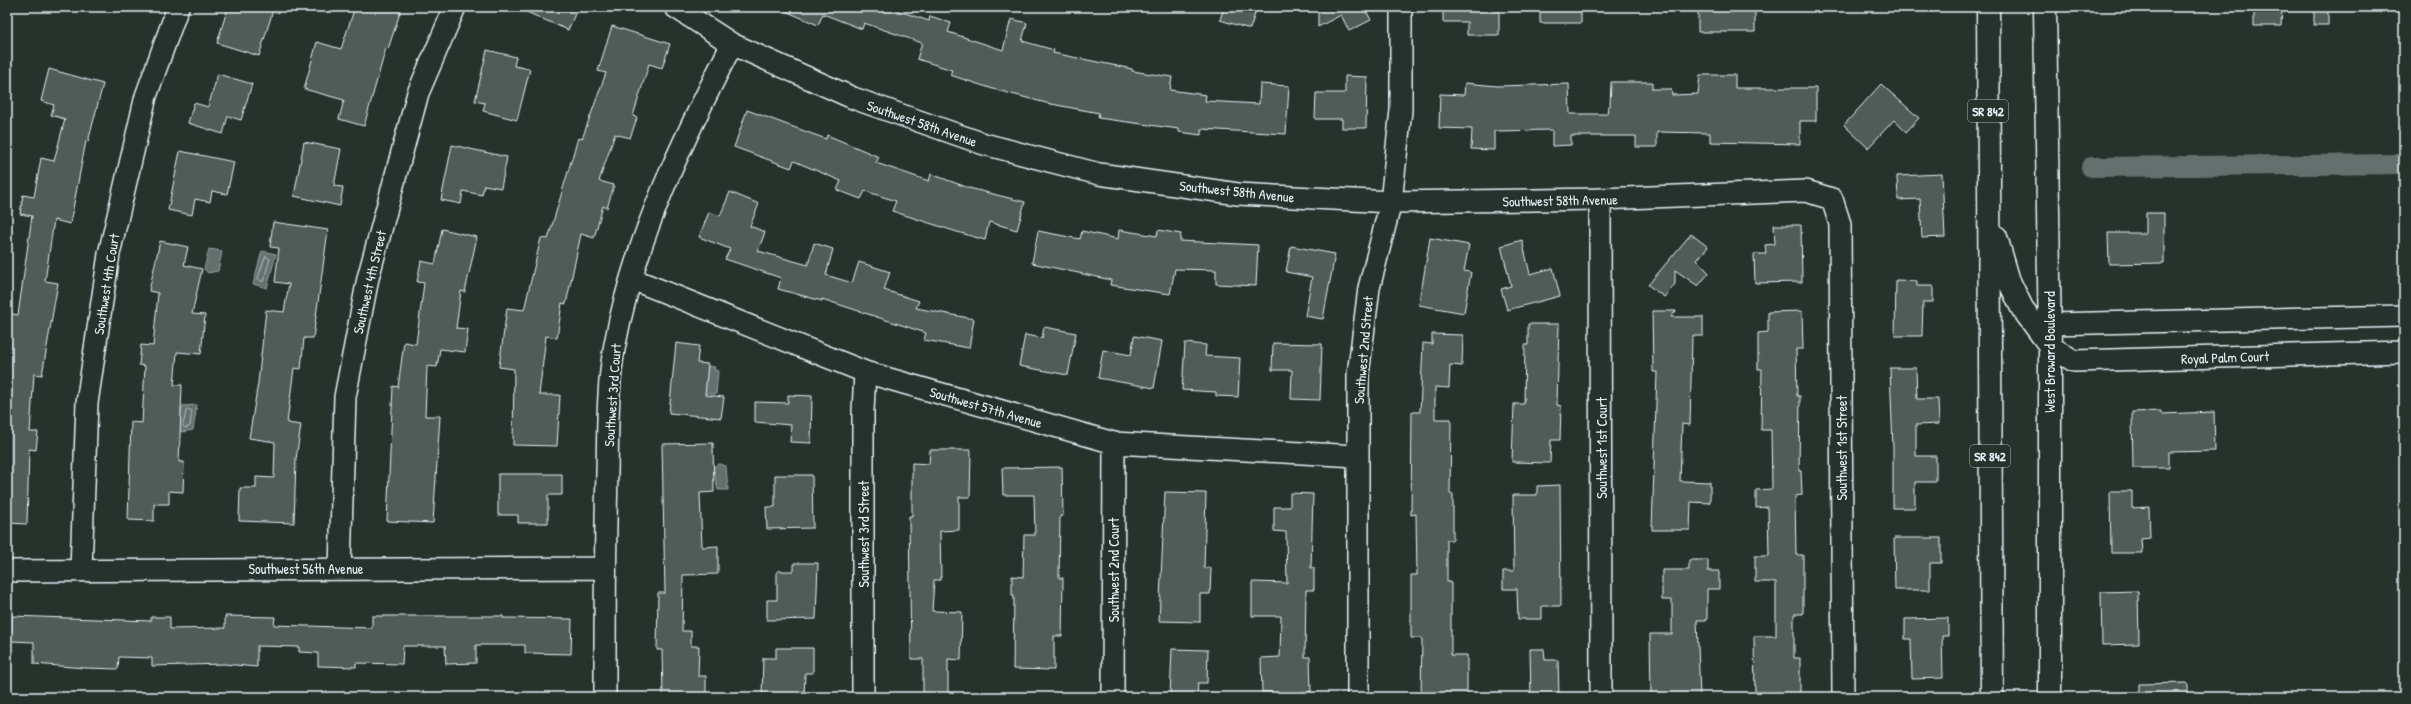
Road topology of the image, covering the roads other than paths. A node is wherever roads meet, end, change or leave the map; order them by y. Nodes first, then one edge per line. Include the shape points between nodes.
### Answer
1 (178, 7) edge
2 (455, 7) edge
3 (675, 7) edge
4 (1401, 7) edge
5 (1988, 7) edge
6 (2045, 7) edge
7 (732, 44) junction
8 (1600, 200) junction
9 (1832, 200) joint
10 (1391, 202) junction
11 (1989, 214) junction
12 (632, 279) junction
13 (2404, 316) edge
14 (2049, 324) junction
15 (2050, 346) junction
16 (2404, 352) edge
17 (865, 372) junction
18 (1114, 443) junction
19 (1357, 456) junction
20 (340, 568) junction
21 (604, 568) junction
22 (80, 570) junction
23 (7, 571) edge
24 (604, 697) edge
25 (863, 697) edge
26 (1113, 697) edge
27 (1358, 697) edge
28 (1601, 697) edge
29 (1842, 697) edge
30 (1992, 697) edge
31 (2050, 697) edge

1 - 22 street, Southwest 4th Court via 146,96 109,254 87,403
2 - 20 street, Southwest 4th Street via 418,93 368,278 345,397
3 - 7 street, Southwest 58th Avenue
4 - 10 street, Southwest 2nd Street via 1401,110
5 - 11 main road, SR 842
6 - 14 main road, West Broward Boulevard
7 - 10 street, Southwest 58th Avenue via 860,101 984,144 1099,174 1238,194
7 - 12 street, Southwest 3rd Court via 686,134 659,196
8 - 9 street, Southwest 58th Avenue via 1806,191
8 - 10 street, Southwest 58th Avenue
8 - 28 street, Southwest 1st Court
9 - 29 street, Southwest 1st Street via 1840,224
10 - 19 street, Southwest 2nd Street via 1369,288 1358,375
11 - 15 main road via 2022,308
11 - 30 main road, SR 842
12 - 17 street, Southwest 57th Avenue
12 - 21 street, Southwest 3rd Court via 614,345 608,420
13 - 14 street
14 - 15 main road, West Broward Boulevard
15 - 16 street, Royal Palm Court via 2074,361
15 - 31 main road, West Broward Boulevard
17 - 18 street, Southwest 57th Avenue
17 - 25 street, Southwest 3rd Street
18 - 19 street, Southwest 57th Avenue
18 - 26 street, Southwest 2nd Court
19 - 27 street, Southwest 2nd Street
20 - 21 street, Southwest 56th Avenue
20 - 22 street, Southwest 56th Avenue
21 - 24 street, Southwest 3rd Court
22 - 23 street, Southwest 56th Avenue

